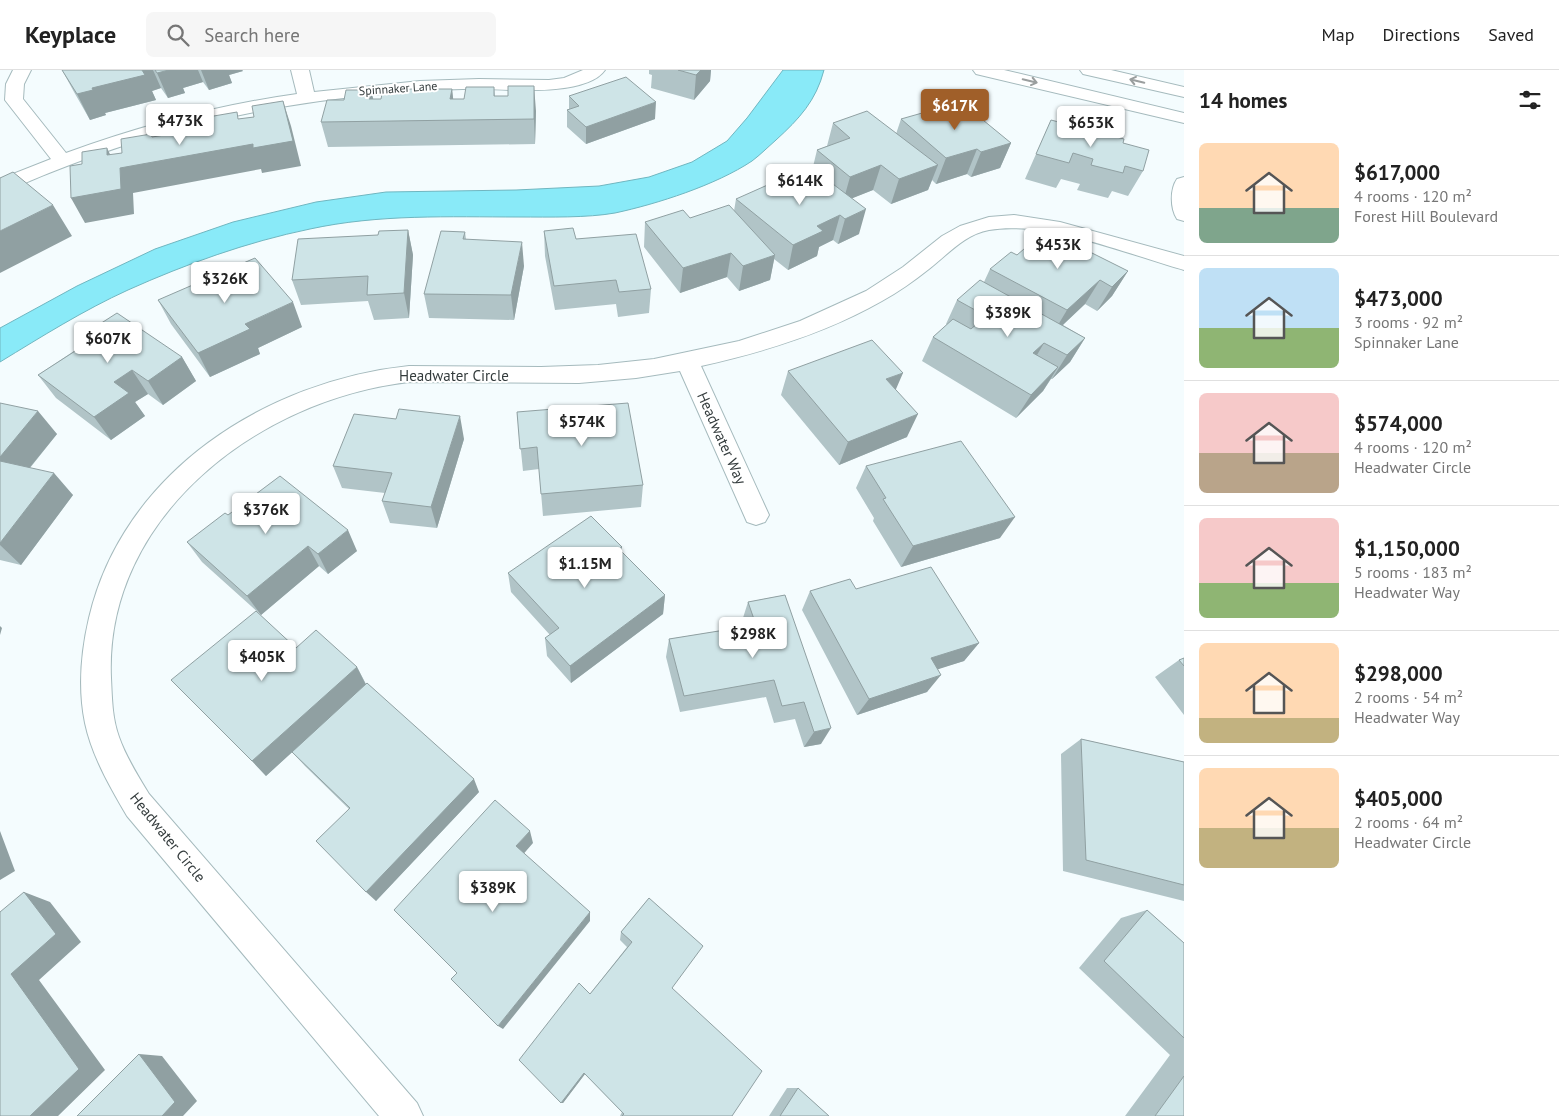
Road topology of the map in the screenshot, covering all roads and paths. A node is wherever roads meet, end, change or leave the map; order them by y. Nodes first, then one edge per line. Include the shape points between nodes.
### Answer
1 (22, 70) edge
2 (300, 70) edge
3 (596, 70) edge
4 (982, 70) edge
5 (1089, 70) edge
6 (1184, 92) edge
7 (306, 97) junction
8 (1184, 118) edge
9 (62, 161) junction
10 (1184, 183) edge
11 (0, 186) edge
12 (1184, 215) edge
13 (1184, 263) edge
14 (687, 361) junction
15 (756, 516) dead end
16 (404, 1116) edge

1 - 9 street via 15,82 14,100
2 - 7 street
3 - 7 street, Spinnaker Lane via 587,77 557,85 471,83 406,86
4 -> 8 street
6 -> 5 street
7 - 9 street, Spinnaker Lane via 194,119
9 - 11 street, Spinnaker Lane
10 - 12 street via 1181,188
13 - 14 street, Headwater Circle via 1042,224 1003,221 986,224 956,234 919,266 875,295 823,321 749,347
14 - 15 street, Headwater Way
14 - 16 street, Headwater Circle via 615,372 540,376 434,372 390,376 326,391 243,428 189,470 157,504 130,542 113,578 99,623 94,669 98,716 113,762 138,805

